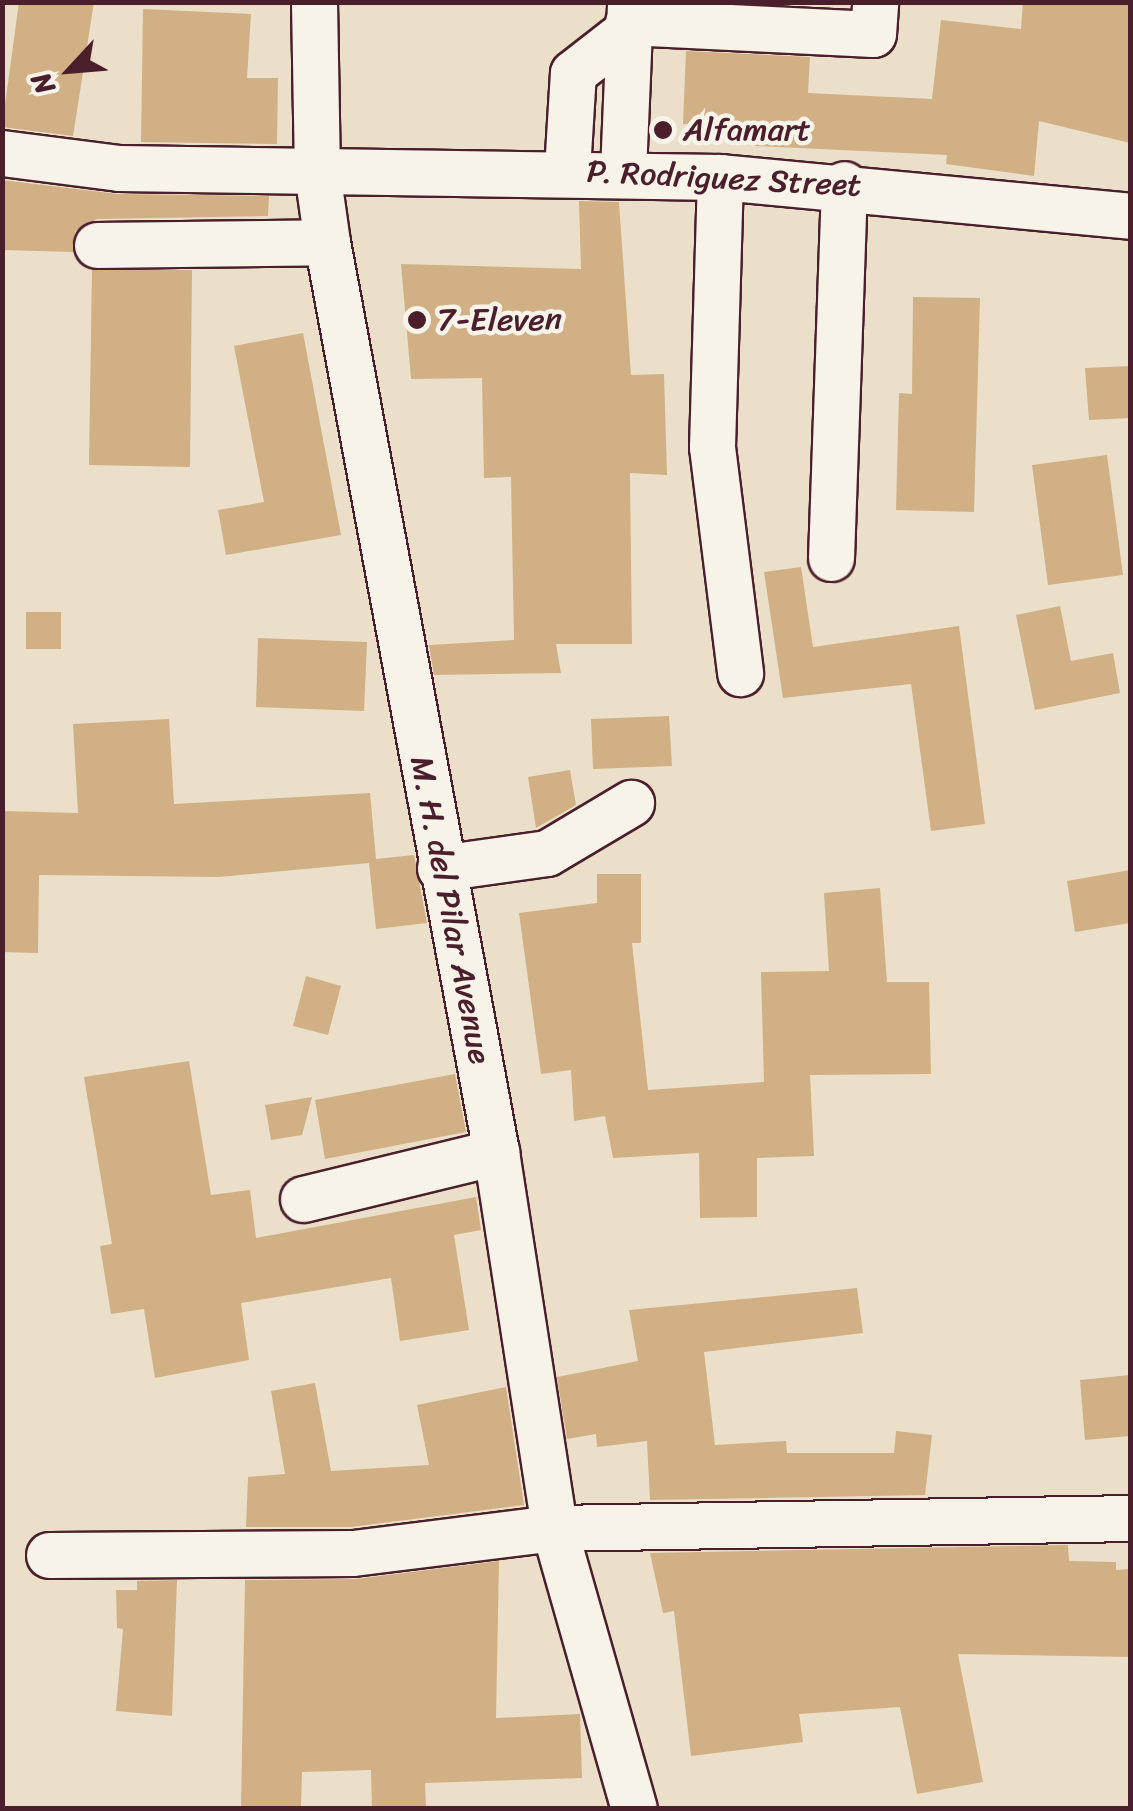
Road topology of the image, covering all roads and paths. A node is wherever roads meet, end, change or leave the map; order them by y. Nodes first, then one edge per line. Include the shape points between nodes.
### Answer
1 (314, 2) edge
2 (875, 2) edge
3 (629, 18) edge
4 (2, 153) edge
5 (567, 170) junction
6 (317, 172) junction
7 (622, 172) junction
8 (720, 177) junction
9 (844, 184) junction
10 (1130, 216) edge
11 (327, 242) junction
12 (97, 245) dead end
13 (831, 558) dead end
14 (740, 673) dead end
15 (631, 802) dead end
16 (440, 868) junction
17 (496, 1152) junction
18 (303, 1198) dead end
19 (1130, 1518) edge
20 (554, 1528) junction
21 (49, 1554) dead end
22 (634, 1808) edge

1 - 6 street, M. H. del Pilar Avenue
2 - 3 street via 872,34
3 - 5 street via 572,73
3 - 7 street
4 - 6 street, P. Rodriguez Street via 119,168
5 - 6 street, P. Rodriguez Street
5 - 7 street, P. Rodriguez Street
6 - 11 street, M. H. del Pilar Avenue
7 - 8 street, P. Rodriguez Street
8 - 9 street, P. Rodriguez Street
8 - 14 street via 712,447
9 - 10 street, P. Rodriguez Street
9 - 13 street
11 - 12 street
11 - 16 street, M. H. del Pilar Avenue
15 - 16 street via 547,853
16 - 17 street, M. H. del Pilar Avenue
17 - 18 street
17 - 20 street, M. H. del Pilar Avenue
19 - 20 street
20 - 21 street via 353,1553
20 - 22 street, M. H. del Pilar Avenue

